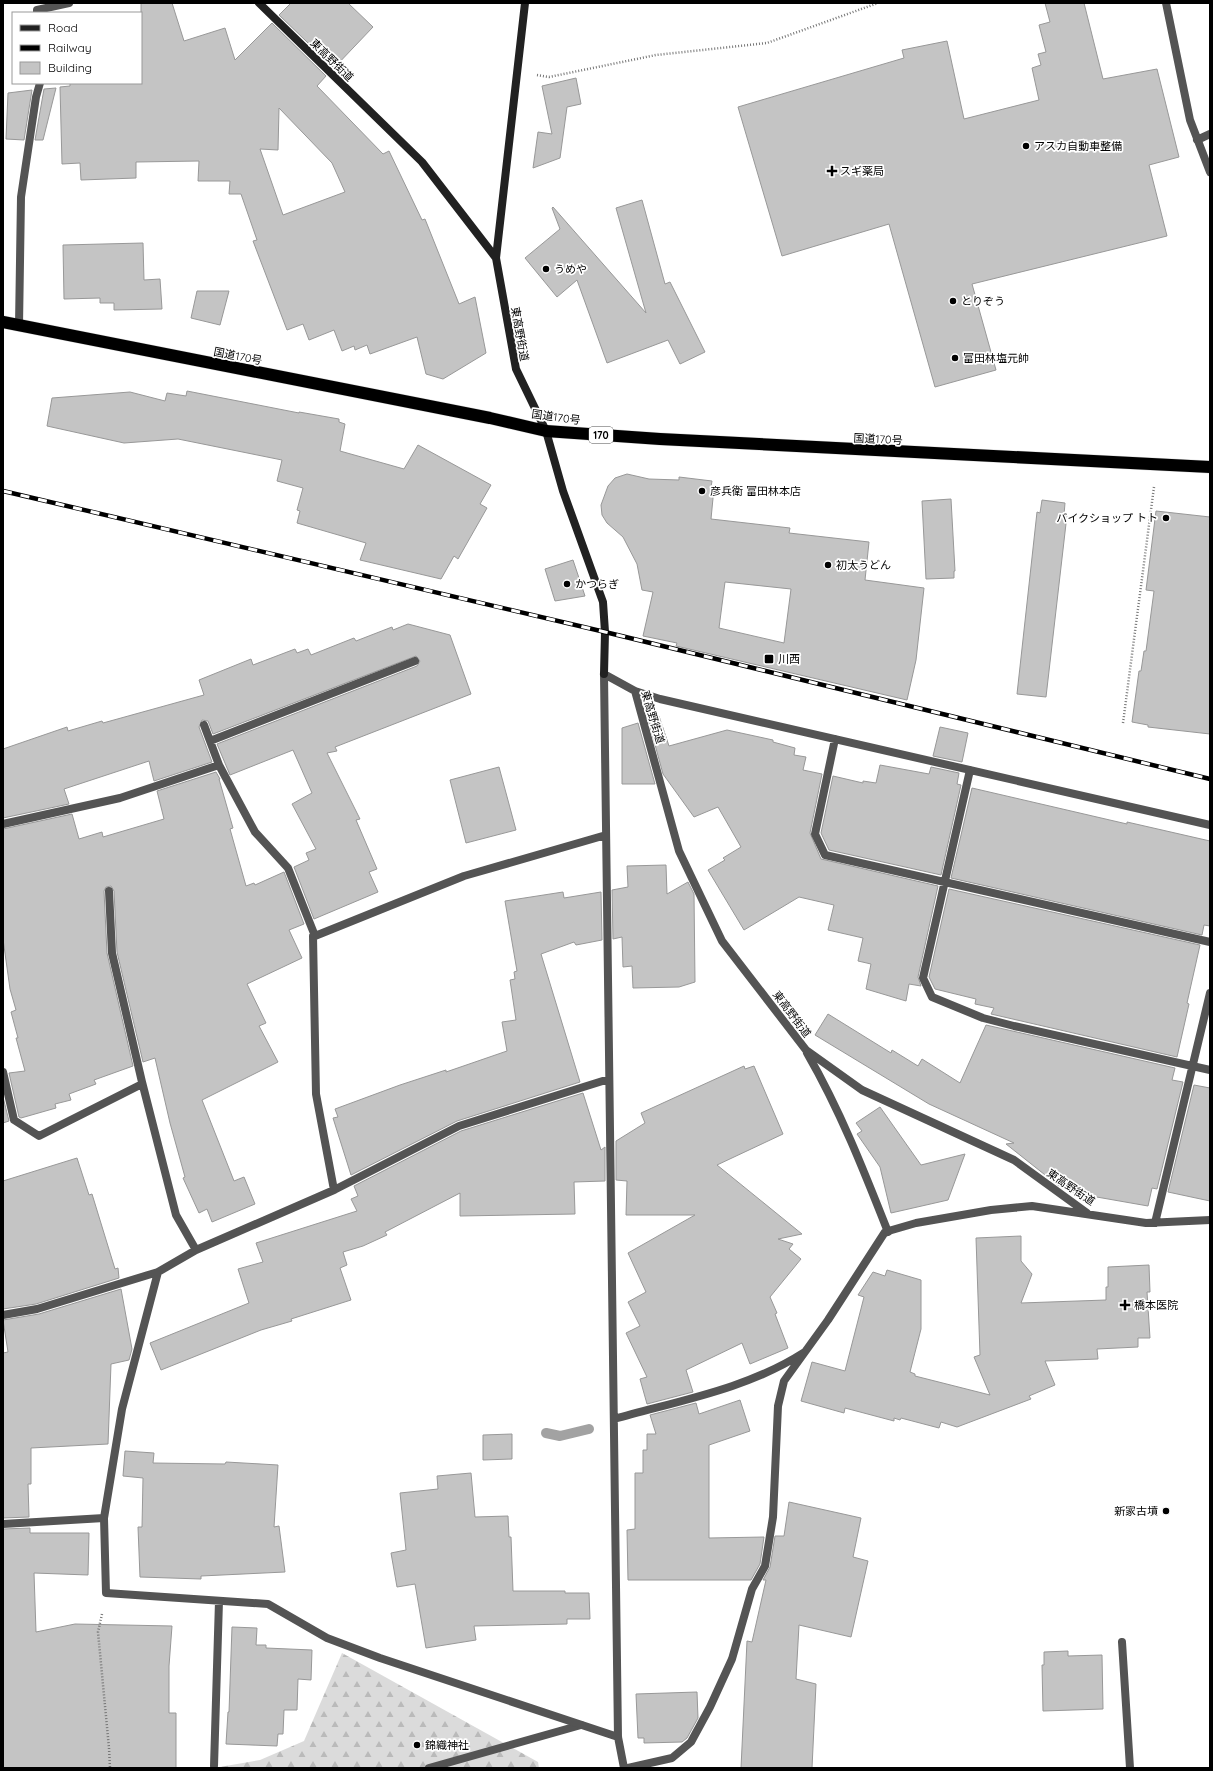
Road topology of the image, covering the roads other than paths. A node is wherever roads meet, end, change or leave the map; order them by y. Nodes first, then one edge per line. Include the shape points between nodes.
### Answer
1 (69, 3) edge
2 (259, 3) edge
3 (525, 3) edge
4 (1166, 3) edge
5 (37, 12) edge
6 (40, 84) edge
7 (1210, 134) edge
8 (1197, 140) junction
9 (1210, 172) edge
10 (496, 258) junction
11 (3, 322) edge
12 (19, 326) junction
13 (546, 431) junction
14 (1210, 467) edge
15 (415, 661) dead end
16 (604, 674) junction
17 (635, 691) junction
18 (204, 725) dead end
19 (835, 739) junction
20 (210, 741) junction
21 (219, 765) junction
22 (970, 770) junction
23 (3, 824) edge
24 (1210, 825) edge
25 (606, 835) junction
26 (945, 882) junction
27 (109, 891) dead end
28 (315, 936) junction
29 (1210, 942) edge
30 (1210, 993) edge
31 (806, 1050) junction
32 (1192, 1066) junction
33 (1210, 1070) edge
34 (3, 1072) edge
35 (609, 1079) junction
36 (142, 1084) junction
37 (334, 1190) junction
38 (1088, 1213) junction
39 (1210, 1220) edge
40 (1155, 1223) junction
41 (888, 1232) junction
42 (196, 1250) junction
43 (158, 1272) junction
44 (3, 1314) edge
45 (808, 1350) junction
46 (614, 1419) junction
47 (104, 1518) junction
48 (3, 1524) edge
49 (219, 1601) junction
50 (1122, 1642) dead end
51 (581, 1725) junction
52 (618, 1737) junction
53 (214, 1766) dead end
54 (429, 1768) edge
55 (624, 1768) edge
56 (628, 1768) edge
57 (1130, 1768) edge

1 - 5 street
2 - 10 street, 東高野街道 via 422,162
3 - 10 street
4 - 8 street via 1190,120
6 - 12 street via 21,197
7 - 8 street
8 - 9 street
10 - 13 street, 東高野街道 via 516,369
11 - 12 highway, 国道170号 / 170
12 - 13 highway, 国道170号 / 170
13 - 14 highway, 国道170号 / 170 via 762,446
13 - 16 street, 東高野街道 via 563,491 603,602
15 - 20 street
16 - 17 street, 東高野街道
16 - 25 street
17 - 19 street
17 - 31 street, 東高野街道 via 679,851 722,940
18 - 20 street
19 - 22 street
19 - 26 street via 815,834 825,855
20 - 21 street
21 - 23 street via 120,798
21 - 28 street via 255,832 288,868
22 - 24 street
22 - 26 street
25 - 28 street via 464,876
25 - 35 street
26 - 29 street
26 - 32 street via 923,978 932,997 983,1018
27 - 36 street via 112,953
28 - 37 street via 316,1094
30 - 32 street
31 - 38 street, 東高野街道 via 862,1090 1014,1160
31 - 41 street via 823,1080 863,1168
32 - 33 street
32 - 40 street
34 - 36 street via 14,1120 39,1136
35 - 37 street via 459,1126
35 - 46 street
36 - 42 street via 176,1215
37 - 42 street
38 - 40 street, 東高野街道
38 - 41 street via 1025,1207 991,1210 916,1223
39 - 40 street, 東高野街道
41 - 45 street
42 - 43 street
43 - 44 street via 37,1309
43 - 47 street via 122,1409
45 - 46 street via 781,1367 725,1388
45 - 56 street via 784,1382 778,1406 773,1517 765,1566 752,1589 732,1659 691,1742 672,1758
46 - 52 street
47 - 48 street
47 - 49 street via 106,1593
49 - 51 street via 268,1604 334,1641
49 - 53 street
50 - 57 street
51 - 52 street
51 - 54 street
52 - 55 street

